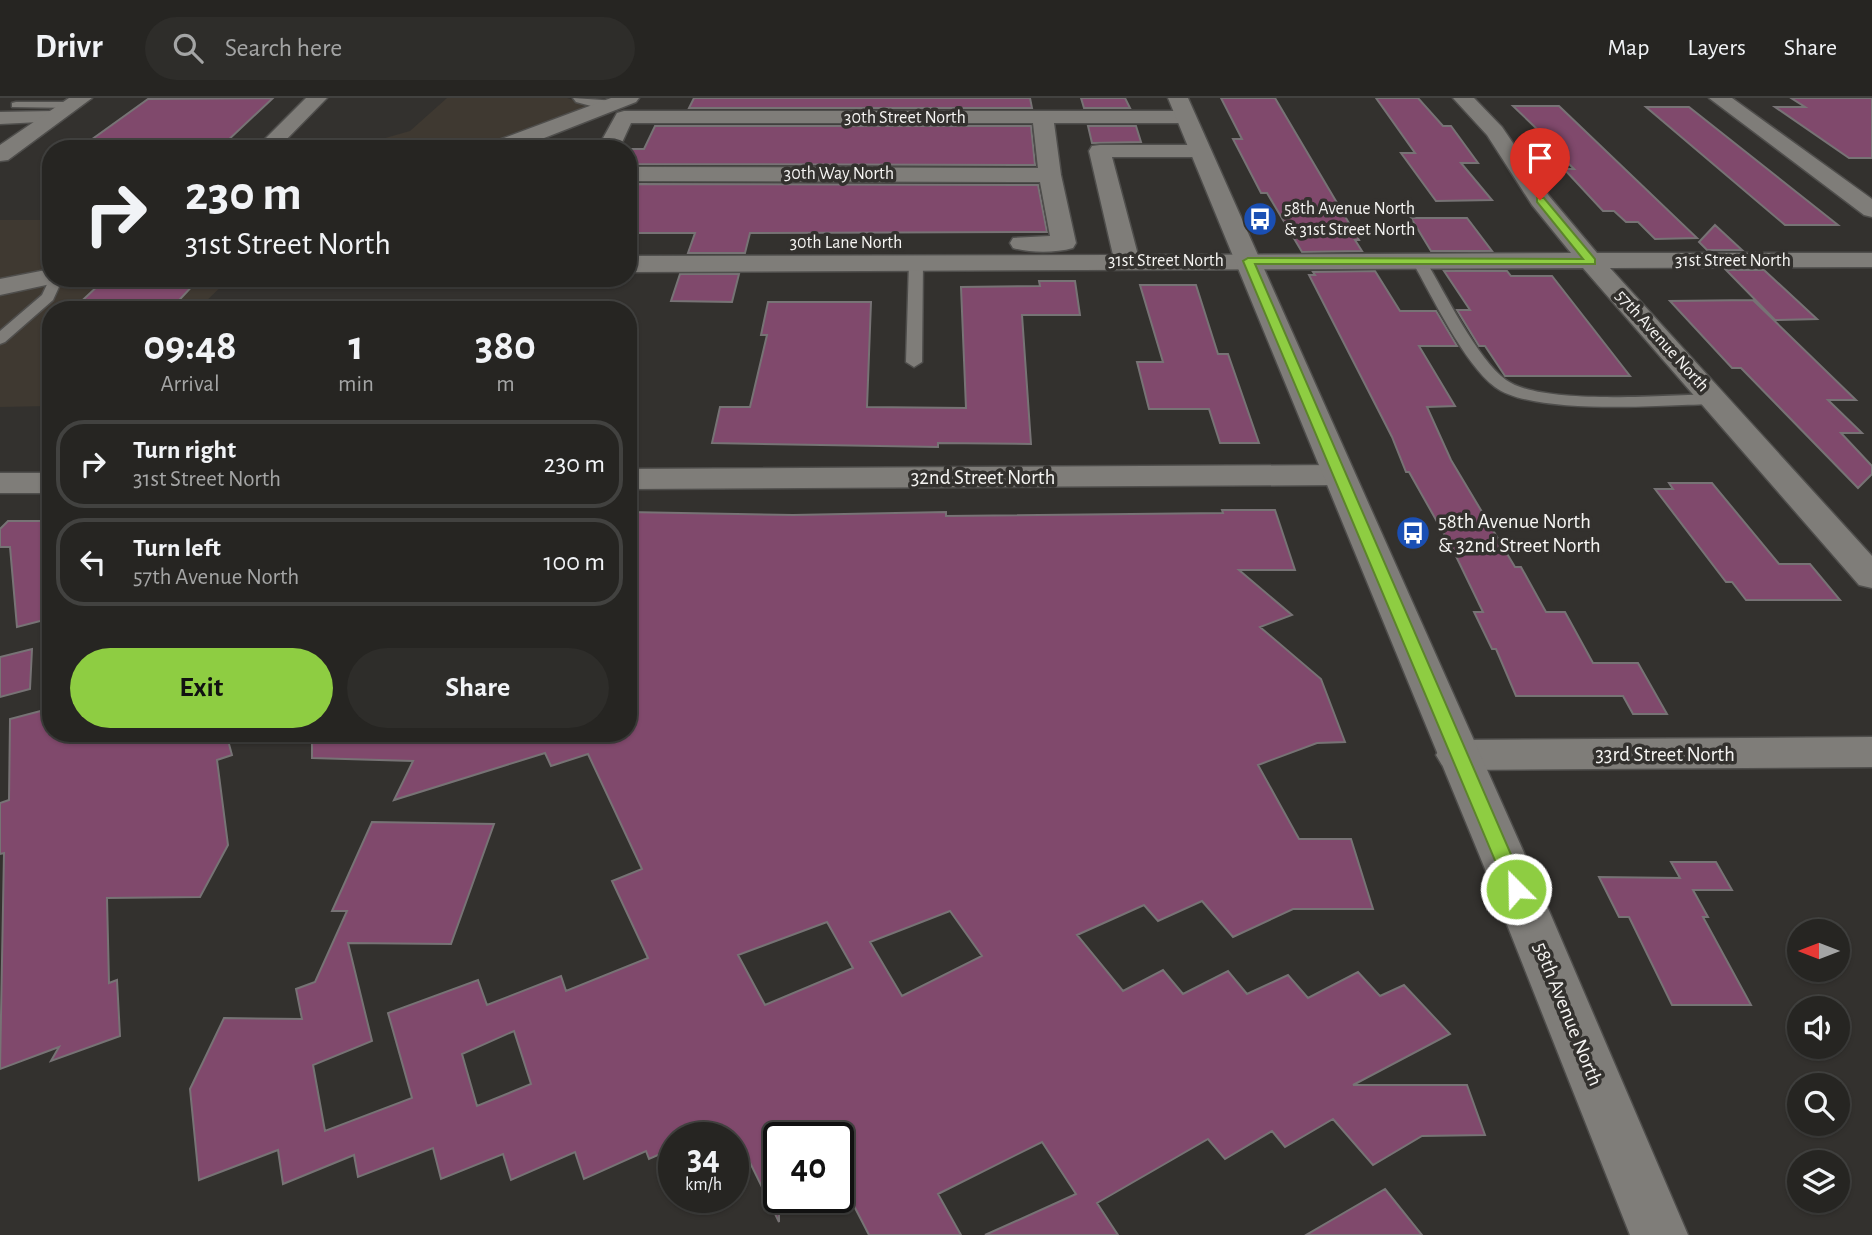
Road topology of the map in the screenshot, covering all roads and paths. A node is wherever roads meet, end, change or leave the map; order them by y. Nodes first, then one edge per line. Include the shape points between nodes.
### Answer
1 (317, 98) edge
2 (583, 98) edge
3 (677, 98) edge
4 (1463, 98) edge
5 (1719, 98) edge
6 (77, 101) edge
7 (621, 107) edge
8 (1141, 107) edge
9 (8, 111) edge
10 (53, 117) junction
11 (1042, 118) junction
12 (1188, 122) edge
13 (274, 140) edge
14 (523, 140) edge
15 (611, 140) edge
16 (0, 155) edge
17 (637, 174) edge
18 (1050, 175) junction
19 (1872, 210) edge
20 (637, 244) edge
21 (1872, 260) edge
22 (1127, 261) junction
23 (1248, 261) junction
24 (1419, 261) junction
25 (916, 262) junction
26 (1591, 262) junction
27 (637, 264) edge
28 (42, 280) edge
29 (0, 287) edge
30 (42, 302) edge
31 (0, 339) edge
32 (914, 362) dead end
33 (1713, 399) junction
34 (1338, 475) junction
35 (637, 479) edge
36 (0, 483) edge
37 (42, 483) edge
38 (1872, 577) edge
39 (1872, 752) edge
40 (1457, 755) junction
41 (1659, 1235) edge

1 - 13 street
2 - 7 street
3 - 7 street
4 - 26 street, 57th Avenue North via 1495,131 1540,200
5 - 19 street
6 - 9 lane
6 - 10 street
7 - 11 street, 30th Street North
7 - 14 street
7 - 15 street
8 - 11 street, 30th Street North
8 - 12 street, 30th Street North
9 - 10 street
10 - 16 street
11 - 18 street
12 - 22 street via 1100,151
12 - 23 street, 58th Avenue North
17 - 18 street, 30th Way North
18 - 20 street, 30th Lane North via 1064,243
21 - 26 street, 31st Street North
22 - 23 street, 31st Street North
22 - 25 street, 31st Street North
23 - 24 street, 31st Street North
23 - 34 street, 58th Avenue North
24 - 26 street, 31st Street North
24 - 33 lane via 1474,352 1508,388 1563,399
25 - 27 street, 31st Street North
25 - 32 lane
26 - 33 street, 57th Avenue North
28 - 29 street
30 - 31 lane
33 - 38 street, 57th Avenue North
34 - 35 street, 32nd Street North
34 - 40 street, 58th Avenue North
36 - 37 street
39 - 40 street, 33rd Street North
40 - 41 street, 58th Avenue North

